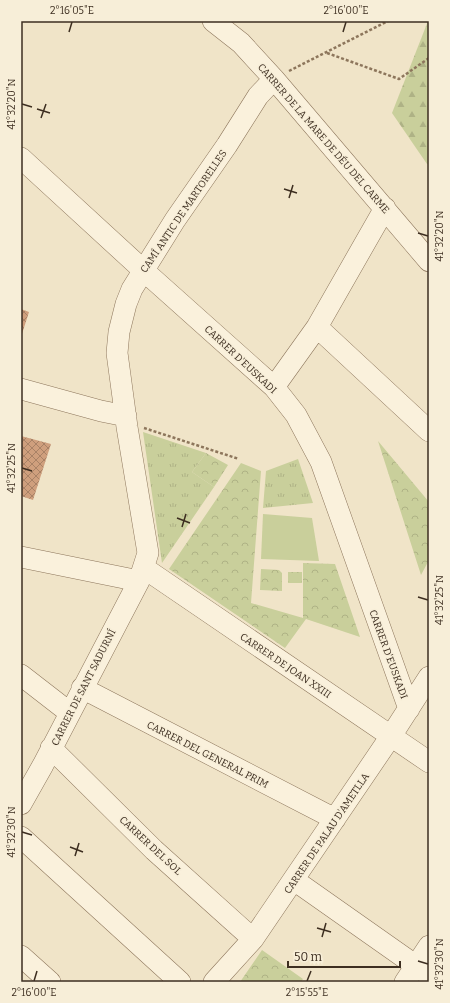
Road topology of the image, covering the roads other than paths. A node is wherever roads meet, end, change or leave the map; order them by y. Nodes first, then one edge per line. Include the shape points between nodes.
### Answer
1 (213, 21) edge
2 (274, 79) junction
3 (21, 158) edge
4 (385, 208) junction
5 (429, 261) edge
6 (144, 270) junction
7 (317, 327) junction
8 (274, 387) junction
9 (21, 389) edge
10 (126, 419) junction
11 (429, 431) edge
12 (21, 557) edge
13 (141, 574) junction
14 (21, 675) edge
15 (429, 677) edge
16 (82, 688) junction
17 (409, 709) junction
18 (70, 713) junction
19 (391, 736) junction
20 (51, 748) junction
21 (429, 762) edge
22 (28, 776) edge
23 (21, 804) edge
24 (335, 819) junction
25 (21, 837) edge
26 (294, 880) junction
27 (253, 939) junction
28 (429, 946) edge
29 (21, 956) edge
30 (417, 974) edge
31 (50, 982) edge
32 (180, 982) edge
33 (214, 982) edge

1 - 2 street, CARRER DE LA MARE DE DÉU DEL CARME via 241,43
2 - 4 street, CARRER DE LA MARE DE DÉU DEL CARME
2 - 6 street, CAMÍ ANTIC DE MARTORELLES via 258,96
3 - 6 street, CARRER D'EUSKADI
4 - 5 street, CARRER DE LA MARE DE DÉU DEL CARME
4 - 7 street
6 - 8 street, CARRER D'EUSKADI
6 - 10 street, CAMÍ ANTIC DE MARTORELLES via 132,289 119,332 117,353
7 - 8 street
7 - 11 street
8 - 17 street, CARRER D'EUSKADI via 296,415 321,462
9 - 10 street
10 - 13 street, CAMÍ ANTIC DE MARTORELLES via 148,553
12 - 13 street
13 - 16 street, CARRER DE SANT SADURNÍ
13 - 19 street, CARRER DE JOAN XXIII
14 - 18 street
15 - 17 street, CARRER DE PALAU D'AMETLLA
16 - 18 street, CARRER DE SANT SADURNÍ
16 - 24 street, CARRER DEL GENERAL PRIM
17 - 19 street, CARRER DE PALAU D'AMETLLA
18 - 20 street, CARRER DE SANT SADURNÍ
19 - 21 street, CARRER DE JOAN XXIII
19 - 24 street, CARRER DE PALAU D'AMETLLA
20 - 22 street, CARRER DE SANT SADURNÍ
20 - 27 street, CARRER DEL SOL via 154,850
22 - 23 street, CARRER DE SANT SADURNÍ
24 - 26 street, CARRER DE PALAU D'AMETLLA
25 - 32 street
26 - 27 street, CARRER DE PALAU D'AMETLLA
26 - 30 street
27 - 33 street, CARRER DE PALAU D'AMETLLA
28 - 30 street
29 - 31 street

